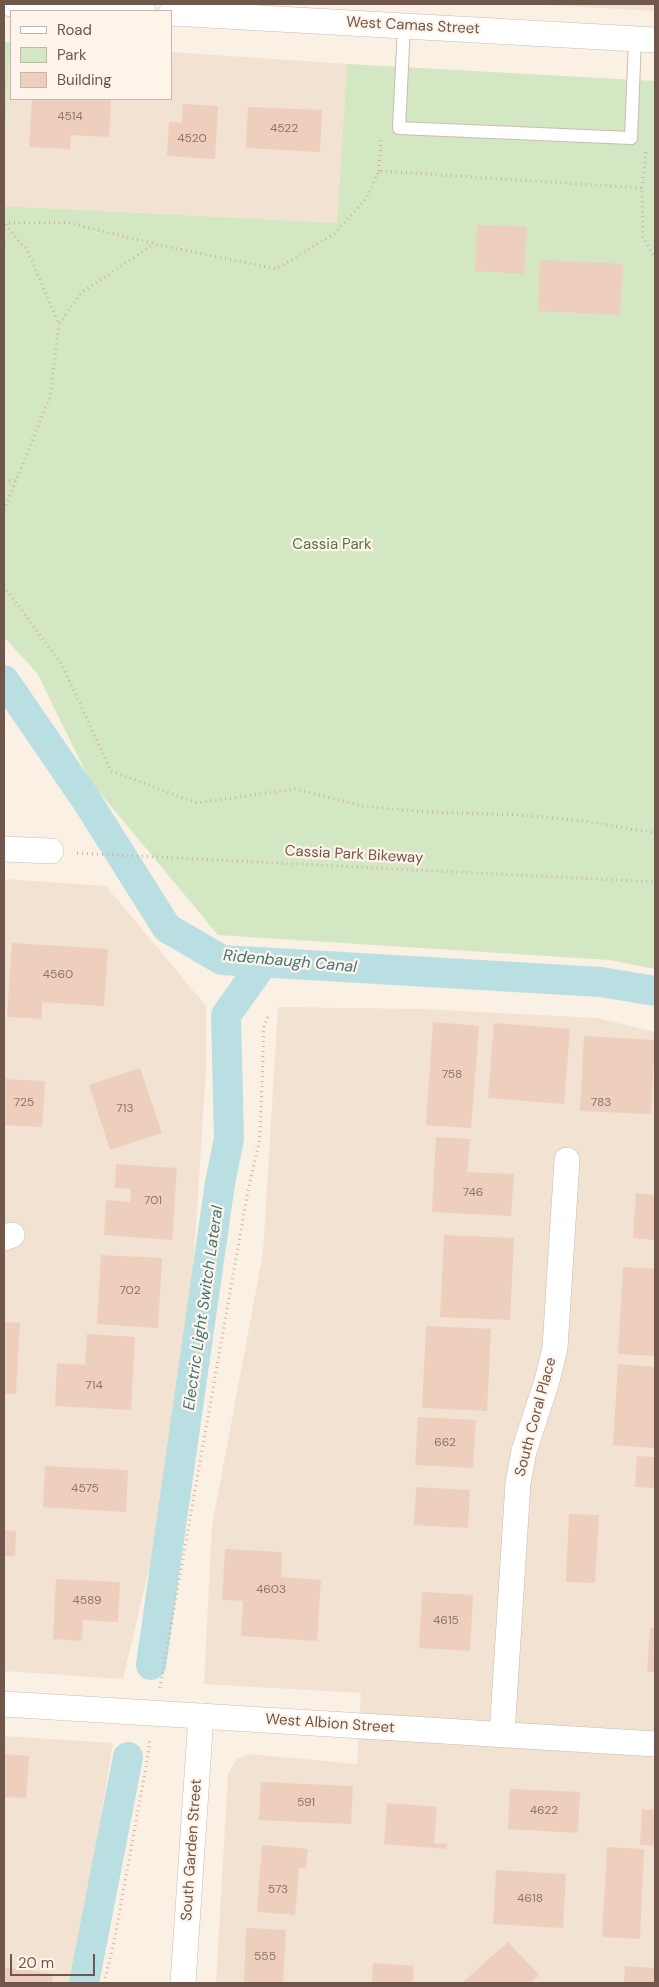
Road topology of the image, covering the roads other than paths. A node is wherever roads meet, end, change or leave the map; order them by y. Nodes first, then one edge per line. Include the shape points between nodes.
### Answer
1 (11, 4) edge
2 (115, 7) edge
3 (136, 10) edge
4 (172, 13) edge
5 (404, 15) edge
6 (645, 40) edge
7 (4, 849) edge
8 (51, 852) road end
9 (566, 1160) dead end
10 (4, 1704) edge
11 (201, 1716) junction
12 (502, 1734) junction
13 (655, 1744) edge
14 (183, 1983) edge

1 - 2 street
2 - 3 street
4 - 5 street, West Camas Street
5 - 6 street, West Camas Street
5 - 6 lane via 399,128 631,138
7 - 8 street
9 - 12 street, South Coral Place via 555,1348 524,1451 518,1483
10 - 11 street, West Albion Street
11 - 12 street, West Albion Street
11 - 14 street, South Garden Street
12 - 13 street, West Albion Street

